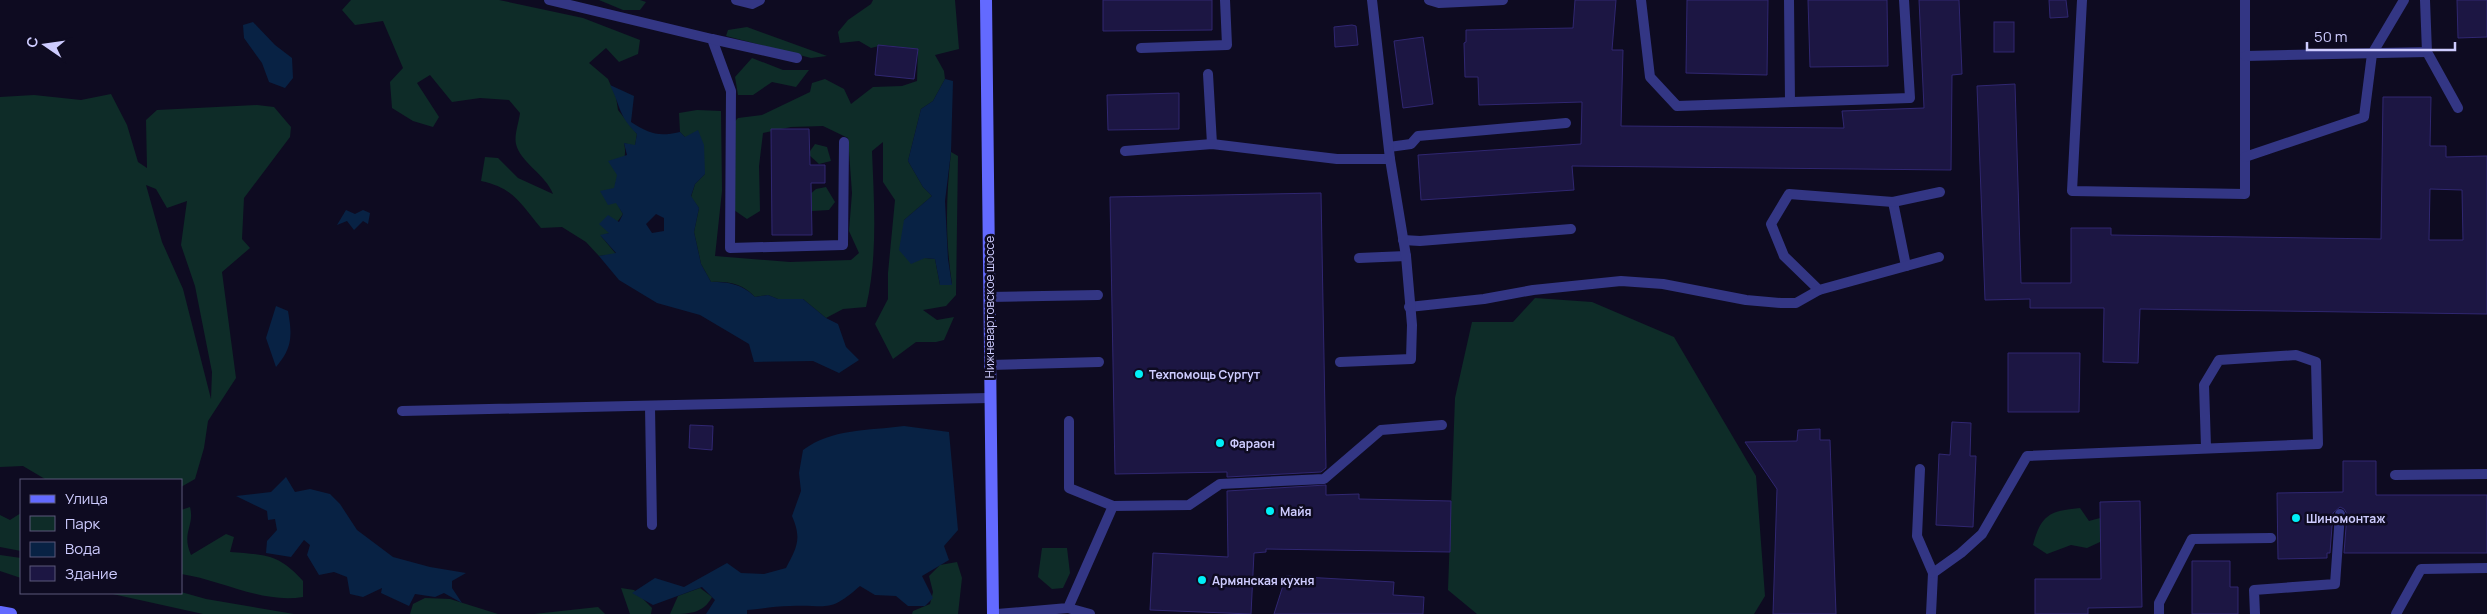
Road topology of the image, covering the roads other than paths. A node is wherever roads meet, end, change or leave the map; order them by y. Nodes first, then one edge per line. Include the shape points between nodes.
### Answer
1 (549, 0) edge
2 (736, 0) edge
3 (760, 0) edge
4 (986, 0) edge
5 (1226, 0) edge
6 (1372, 0) edge
7 (1429, 0) edge
8 (1503, 0) edge
9 (1641, 0) edge
10 (1789, 0) edge
11 (1904, 0) edge
12 (2082, 0) edge
13 (2245, 0) edge
14 (2404, 0) edge
15 (2425, 0) edge
16 (712, 39) junction
17 (1141, 48) dead end
18 (2427, 52) junction
19 (2372, 54) junction
20 (2245, 56) junction
21 (797, 58) dead end
22 (1208, 74) dead end
23 (1790, 102) junction
24 (2458, 108) dead end
25 (1566, 123) dead end
26 (844, 142) dead end
27 (1212, 144) junction
28 (1389, 147) junction
29 (1125, 151) dead end
30 (2245, 157) junction
31 (1390, 159) junction
32 (1940, 192) dead end
33 (1893, 202) junction
34 (1571, 229) dead end
35 (1403, 240) junction
36 (1406, 256) junction
37 (1939, 257) dead end
38 (1359, 258) dead end
39 (1906, 266) junction
40 (1818, 290) junction
41 (1098, 295) dead end
42 (989, 297) junction
43 (1409, 307) junction
44 (1099, 362) dead end
45 (1340, 362) dead end
46 (990, 365) junction
47 (989, 398) junction
48 (650, 407) junction
49 (402, 411) dead end
50 (1069, 420) dead end
51 (1442, 424) dead end
52 (2206, 448) junction
53 (1920, 469) dead end
54 (2487, 474) edge
55 (2395, 475) dead end
56 (1113, 506) junction
57 (2340, 514) dead end
58 (652, 525) dead end
59 (2271, 538) dead end
60 (2487, 568) edge
61 (1933, 573) junction
62 (1068, 608) junction
63 (0, 612) edge
64 (11, 614) edge
65 (995, 614) edge
66 (1090, 614) edge
67 (1931, 614) edge
68 (2159, 614) edge
69 (2254, 614) edge
70 (2396, 614) edge

1 - 16 lane
2 - 3 lane via 752,4
4 - 42 street, Нижневартовское шоссе
5 - 17 lane via 1227,45
6 - 28 lane
7 - 8 lane via 1439,3
9 - 23 lane via 1650,77 1677,106
10 - 23 lane
11 - 23 lane via 1910,98
12 - 30 lane via 2072,191 2245,194
13 - 20 lane
14 - 19 lane
15 - 18 lane
16 - 21 lane
16 - 26 lane via 730,91 730,248 843,245
18 - 19 lane
18 - 24 lane
19 - 20 lane
19 - 30 lane via 2364,118
20 - 30 lane
22 - 27 lane
25 - 28 lane via 1418,136 1411,144
27 - 29 lane
27 - 31 lane via 1337,159
28 - 31 lane
31 - 35 lane
32 - 33 lane
33 - 39 lane
33 - 40 lane via 1789,194 1771,224 1784,256
34 - 35 lane
35 - 36 lane
36 - 38 lane
36 - 43 lane
37 - 39 lane
39 - 40 lane
40 - 43 lane via 1796,303 1781,304 1663,284 1621,282
41 - 42 lane
42 - 46 street, Нижневартовское шоссе
43 - 45 lane via 1411,359
44 - 46 lane
46 - 47 street, Нижневартовское шоссе
47 - 48 lane
47 - 65 street, Нижневартовское шоссе
48 - 49 lane
48 - 58 lane
50 - 56 lane via 1069,488
51 - 56 lane via 1381,430 1324,479 1220,484 1189,505
52 - 52 lane via 2318,444 2316,362 2296,355 2219,360 2204,385
52 - 61 lane via 2028,456 1982,534
53 - 61 lane via 1917,536
54 - 55 lane
56 - 62 lane
57 - 69 lane via 2335,584 2254,590
59 - 68 lane via 2192,539 2159,603
60 - 70 lane via 2421,569
61 - 67 lane
62 - 65 lane
62 - 66 lane
63 - 64 street

